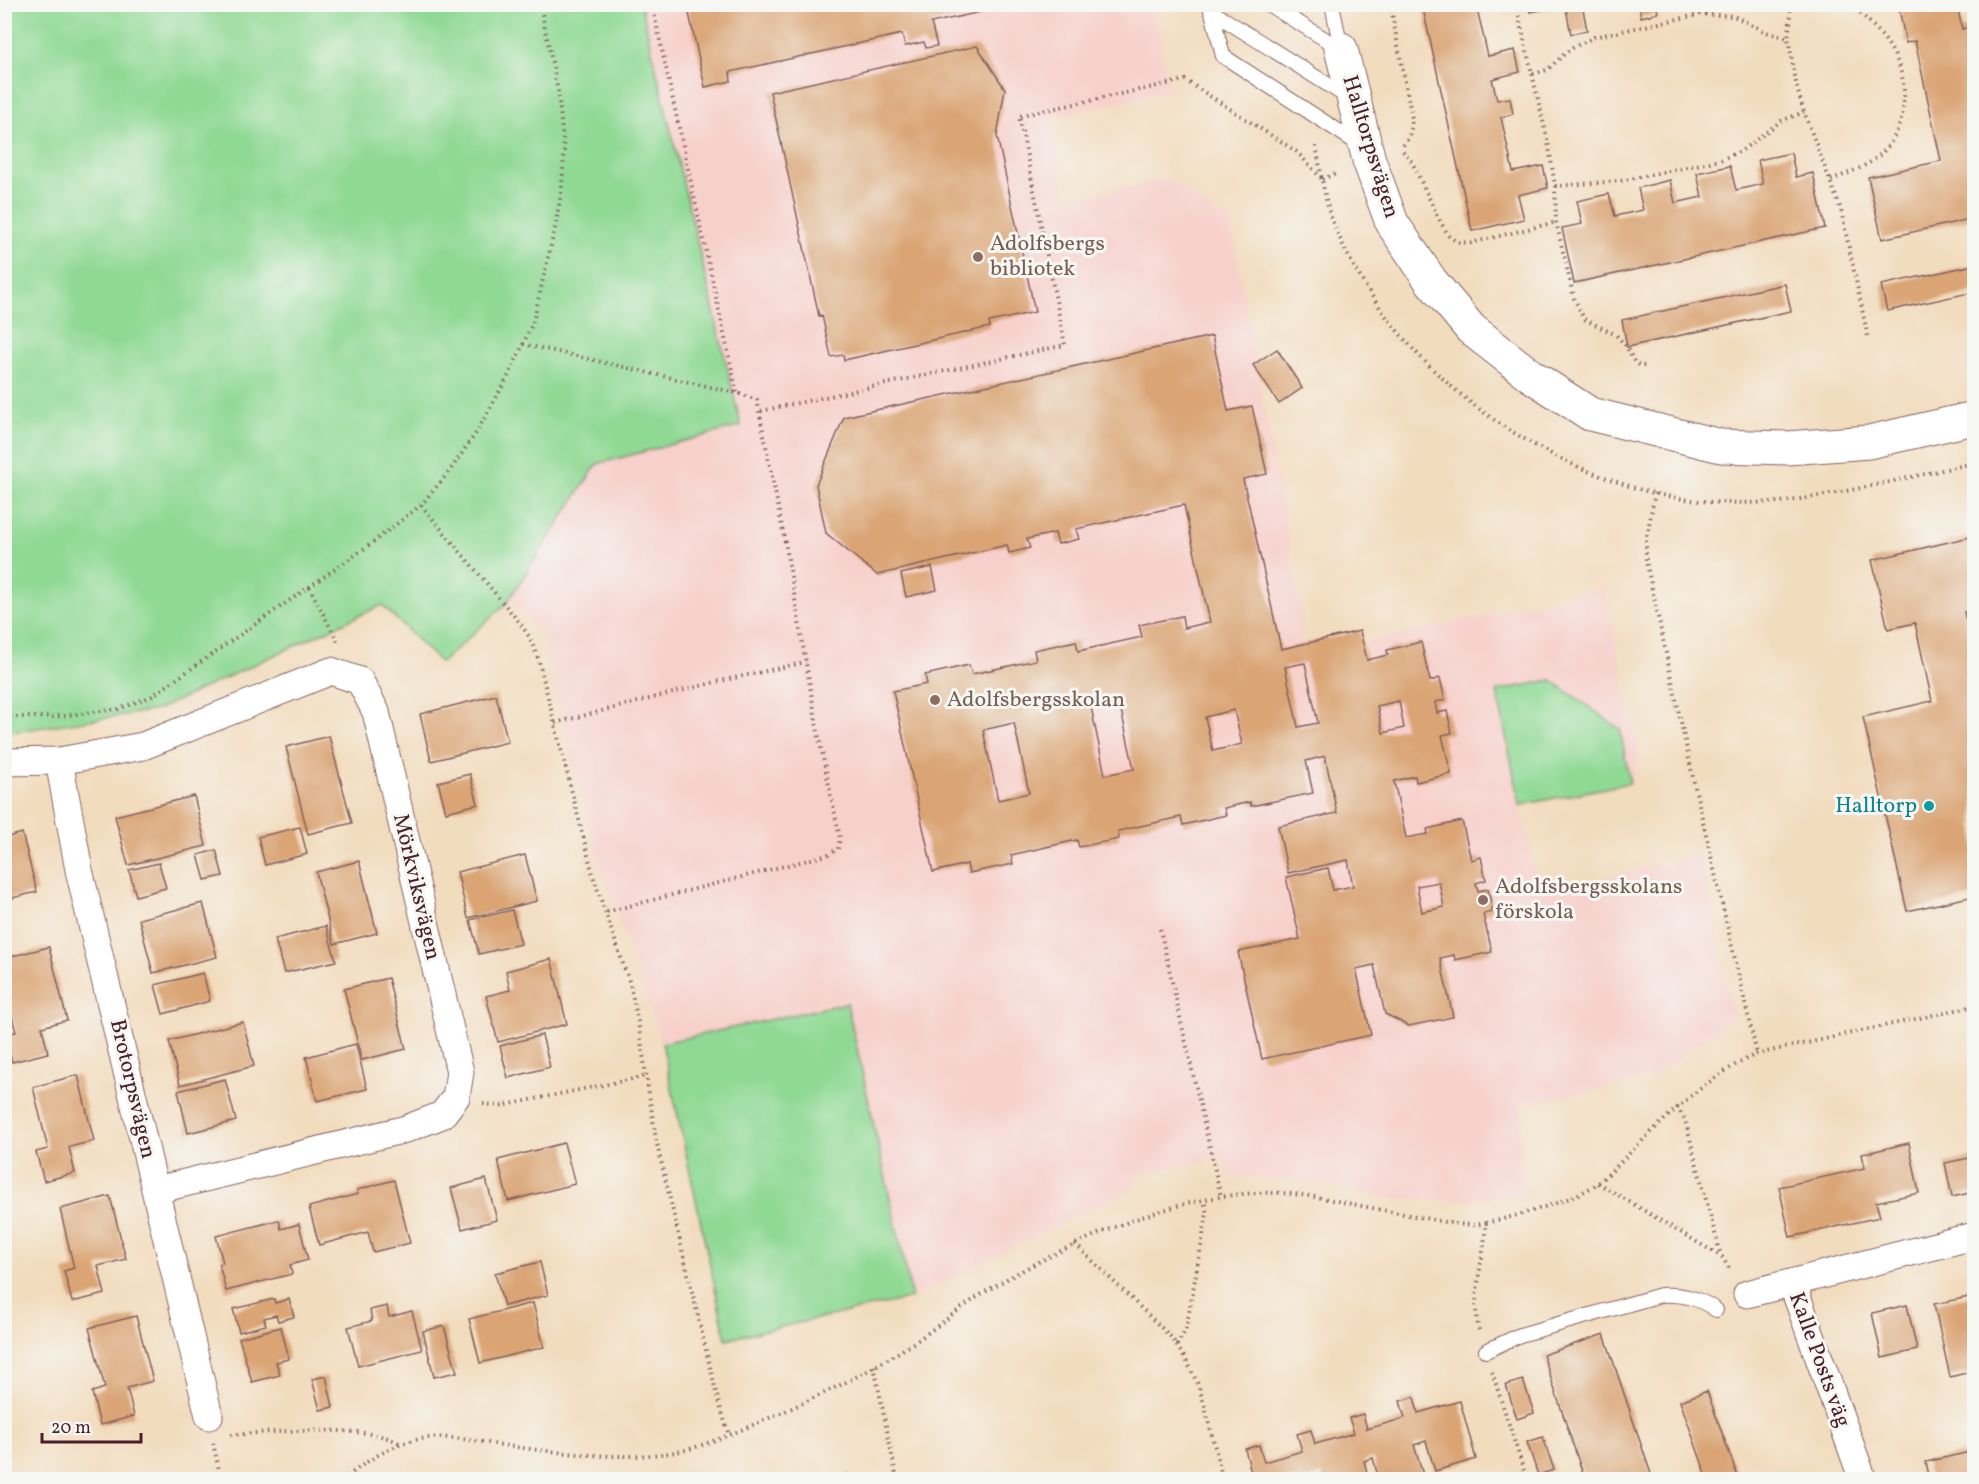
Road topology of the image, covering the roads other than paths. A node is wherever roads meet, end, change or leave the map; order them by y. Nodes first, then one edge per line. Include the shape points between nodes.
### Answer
1 (1268, 4) edge
2 (1332, 4) edge
3 (1210, 8) edge
4 (1341, 49) junction
5 (1354, 101) junction
6 (1369, 156) junction
7 (1974, 417) edge
8 (59, 761) junction
9 (4, 762) edge
10 (156, 1190) junction
11 (1974, 1236) edge
12 (1792, 1284) junction
13 (1747, 1294) road end
14 (1716, 1310) dead end
15 (1486, 1352) road end
16 (216, 1426) road end
17 (1863, 1479) edge

1 - 4 lane
2 - 4 lane
3 - 5 lane
3 - 6 lane via 1223,56
4 - 5 street, Halltorpsvägen
5 - 6 street, Halltorpsvägen
6 - 7 street, Halltorpsvägen via 1392,223 1431,281 1471,329 1530,375 1590,414 1721,447 1787,448 1869,442
8 - 9 street
8 - 10 street, Brotorpsvägen via 79,870
8 - 10 street, Mörkviksvägen via 143,746 331,671 360,681 376,712 460,1072 456,1097 442,1115 406,1129
10 - 16 street, Brotorpsvägen
11 - 12 street
12 - 13 street, Kalle Posts väg
12 - 17 street, Kalle Posts väg
14 - 15 lane via 1690,1297 1661,1295 1520,1335

